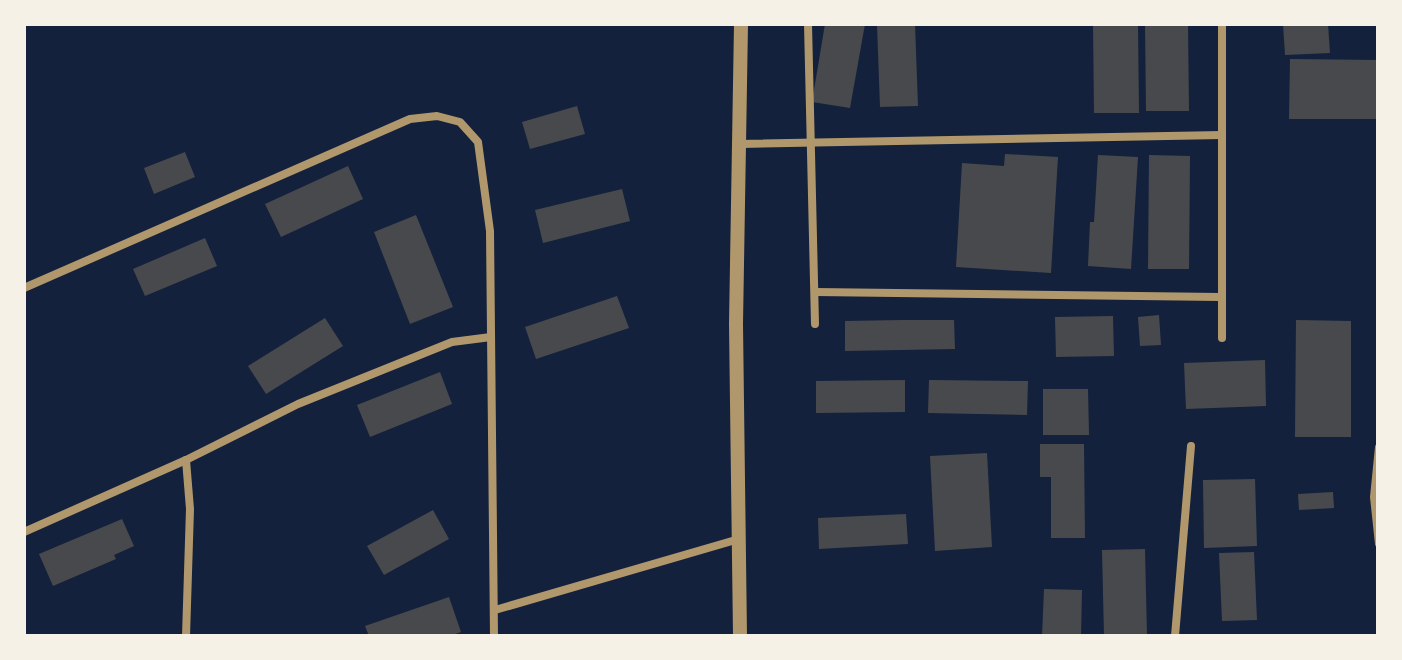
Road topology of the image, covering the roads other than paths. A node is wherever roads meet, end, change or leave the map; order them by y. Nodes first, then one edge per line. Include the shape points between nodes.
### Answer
1 (741, 24) edge
2 (808, 24) edge
3 (1222, 24) edge
4 (1222, 135) junction
5 (809, 141) junction
6 (740, 144) junction
7 (24, 288) edge
8 (815, 292) junction
9 (1220, 297) junction
10 (815, 324) dead end
11 (491, 337) junction
12 (1222, 338) dead end
13 (1191, 446) dead end
14 (1378, 447) edge
15 (186, 460) junction
16 (24, 532) edge
17 (740, 539) junction
18 (1378, 544) edge
19 (495, 610) junction
20 (186, 636) edge
21 (494, 636) edge
22 (740, 636) edge
23 (1175, 636) edge

1 - 6 street
2 - 5 street
3 - 4 street
4 - 5 street
4 - 9 street
5 - 6 street
5 - 8 street
6 - 17 street
7 - 11 street via 410,119 437,116 460,122 478,142 490,231
8 - 9 street
8 - 10 street
9 - 12 street
11 - 15 street via 452,342 298,404
11 - 19 street
13 - 23 street
14 - 18 lane via 1373,497
15 - 16 street
15 - 20 street
17 - 19 street
17 - 22 street
19 - 21 street

